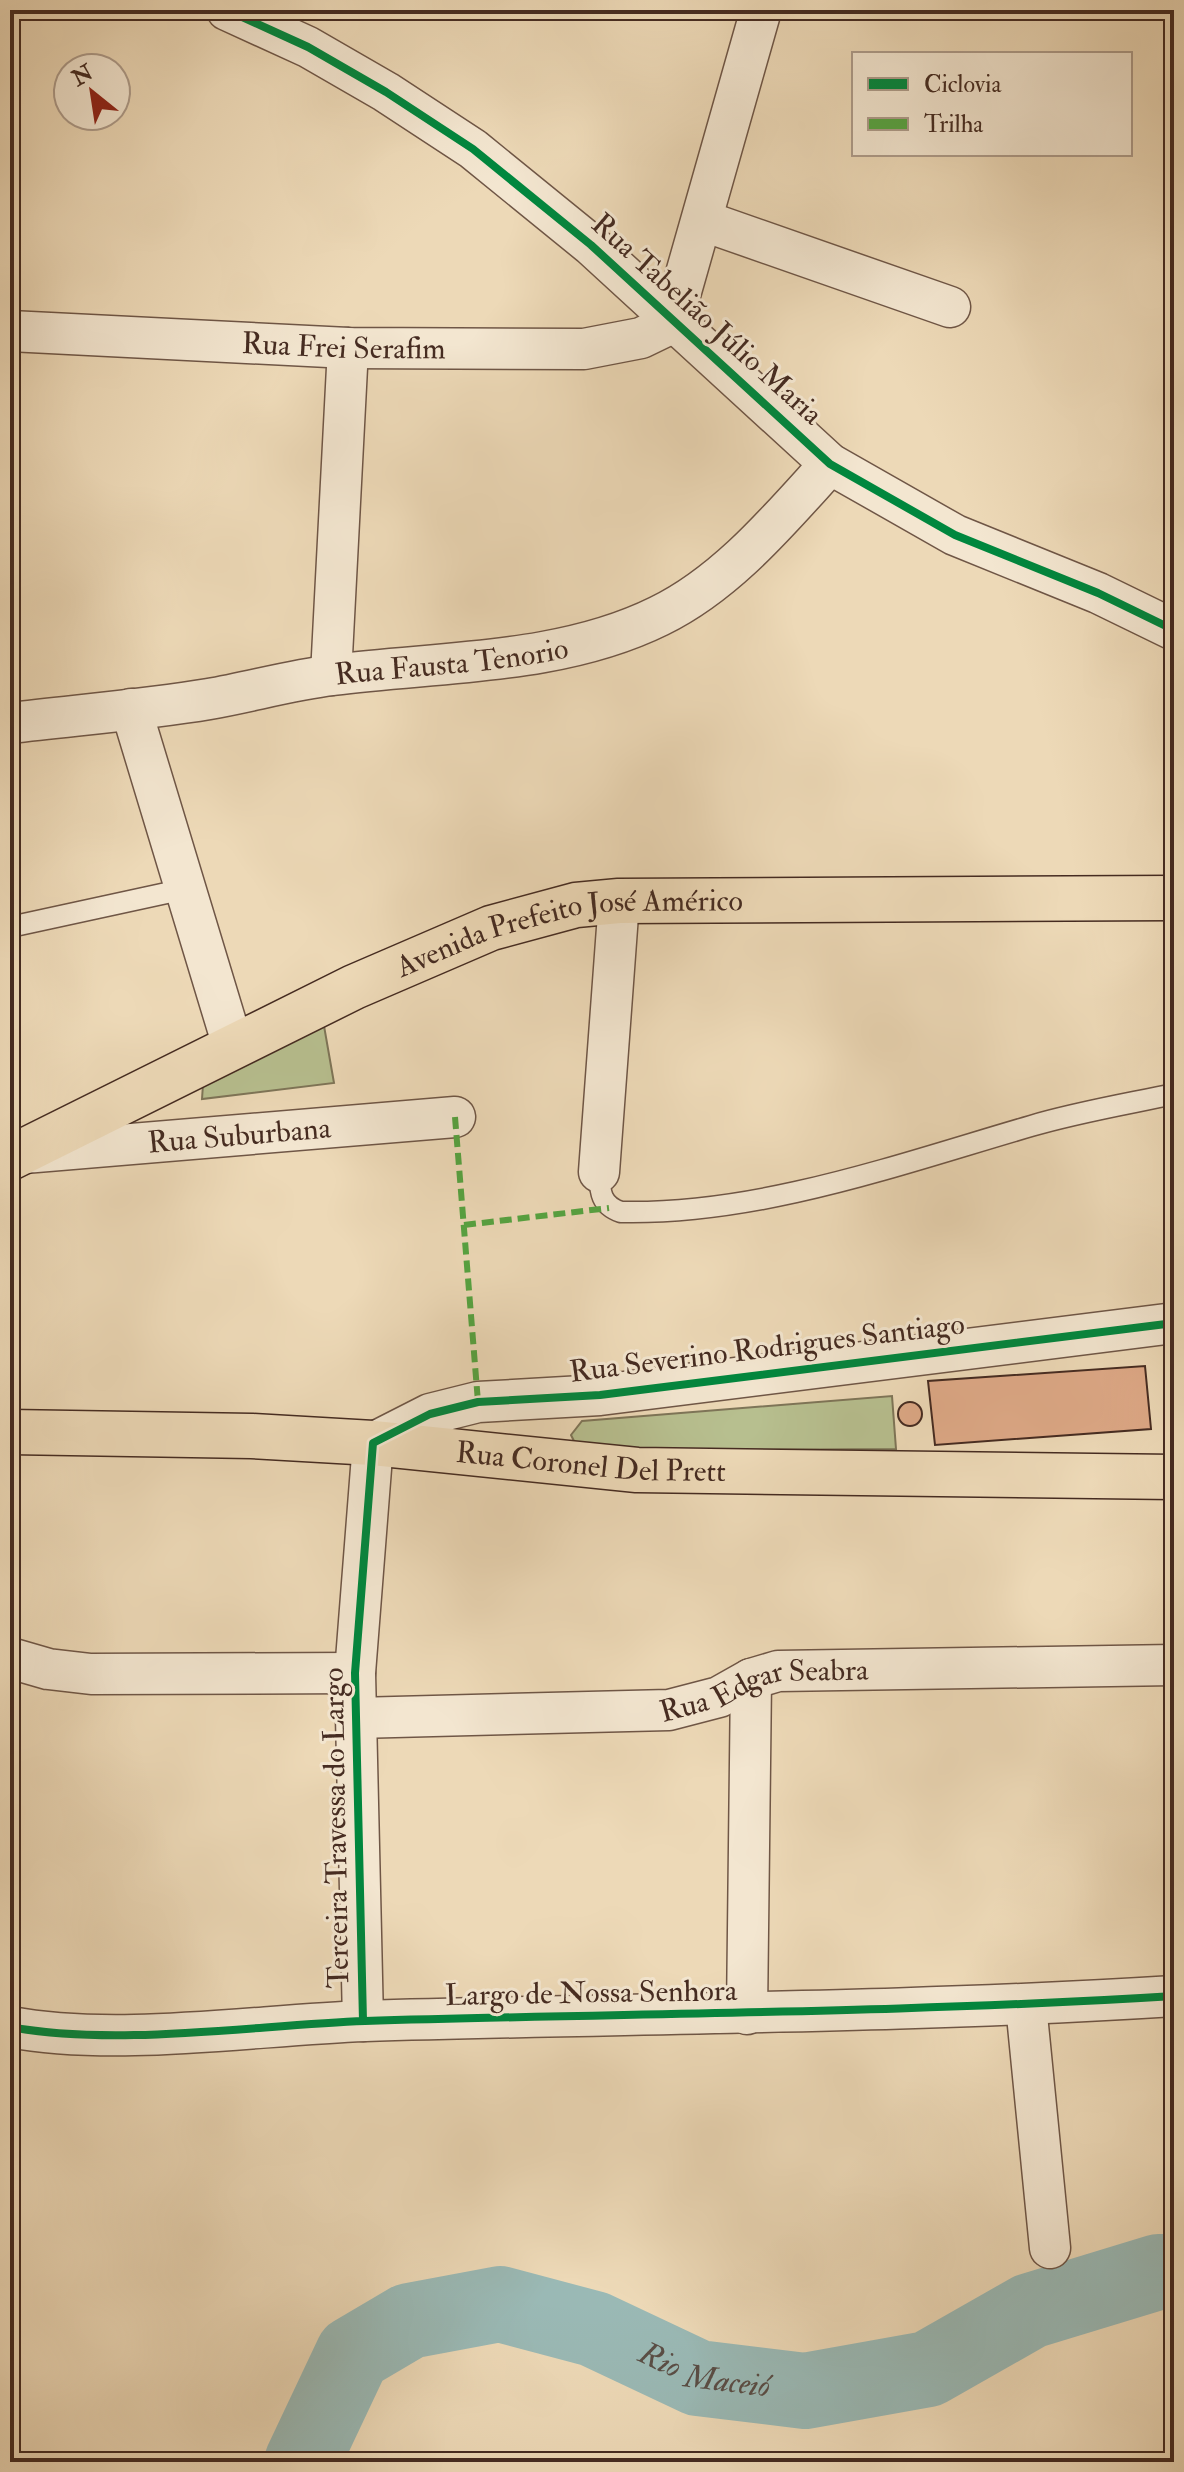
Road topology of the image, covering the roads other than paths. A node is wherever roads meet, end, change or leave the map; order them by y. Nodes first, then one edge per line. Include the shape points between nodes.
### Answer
1 (227, 10) edge
2 (761, 10) edge
3 (704, 221) junction
4 (950, 307) dead end
5 (672, 323) junction
6 (10, 331) edge
7 (348, 348) junction
8 (830, 464) junction
9 (1174, 630) edge
10 (331, 675) junction
11 (131, 709) junction
12 (10, 723) edge
13 (185, 889) junction
14 (1174, 898) edge
15 (619, 901) junction
16 (10, 927) edge
17 (233, 1046) junction
18 (1174, 1094) edge
19 (455, 1117) dead end
20 (17, 1155) edge
21 (599, 1172) joint
22 (1174, 1323) edge
23 (10, 1432) edge
24 (373, 1443) junction
25 (1174, 1477) edge
26 (10, 1658) edge
27 (1174, 1665) edge
28 (355, 1673) junction
29 (751, 1679) junction
30 (356, 1718) junction
31 (1174, 1996) edge
32 (1026, 2005) junction
33 (747, 2014) junction
34 (363, 2021) junction
35 (10, 2027) edge
36 (1050, 2248) dead end

1 - 5 street, Rua Tabelião Júlio Maria via 308,47 473,149 591,245
2 - 3 street
3 - 4 street
3 - 5 street
5 - 7 street, Rua Frei Serafim via 641,338 584,349
5 - 8 street, Rua Tabelião Júlio Maria
6 - 7 street, Rua Frei Serafim
7 - 10 street
8 - 9 street, Rua Tabelião Júlio Maria via 955,535
8 - 10 street, Rua Fausta Tenorio via 773,527 706,586 616,636
10 - 11 street, Rua Fausta Tenorio
11 - 12 street, Rua Fausta Tenorio
11 - 13 street
13 - 16 lane
13 - 17 street
14 - 15 main road, Avenida Prefeito José Américo
15 - 17 main road, Avenida Prefeito José Américo via 529,915 491,928
15 - 21 street
17 - 20 main road, Avenida Prefeito José Américo
18 - 21 lane via 1033,1125 825,1185 717,1205 621,1212 604,1201
19 - 20 street, Rua Suburbana
22 - 24 street, Rua Severino Rodrigues Santiago via 600,1395 478,1402 430,1414
23 - 24 main road, Rua Coronel Del Prett
24 - 25 main road, Rua Coronel Del Prett via 637,1470
24 - 28 street, Terceira Travessa do Largo
26 - 28 street via 91,1674
27 - 29 street, Rua Edgar Seabra via 798,1671
28 - 30 street, Terceira Travessa do Largo
29 - 30 street, Rua Edgar Seabra via 719,1697 669,1710
29 - 33 street
30 - 34 street, Terceira Travessa do Largo
31 - 32 street, Largo de Nossa Senhora
32 - 33 street, Largo de Nossa Senhora
32 - 36 street
33 - 34 street, Largo de Nossa Senhora
34 - 35 street, Largo de Nossa Senhora via 100,2034

